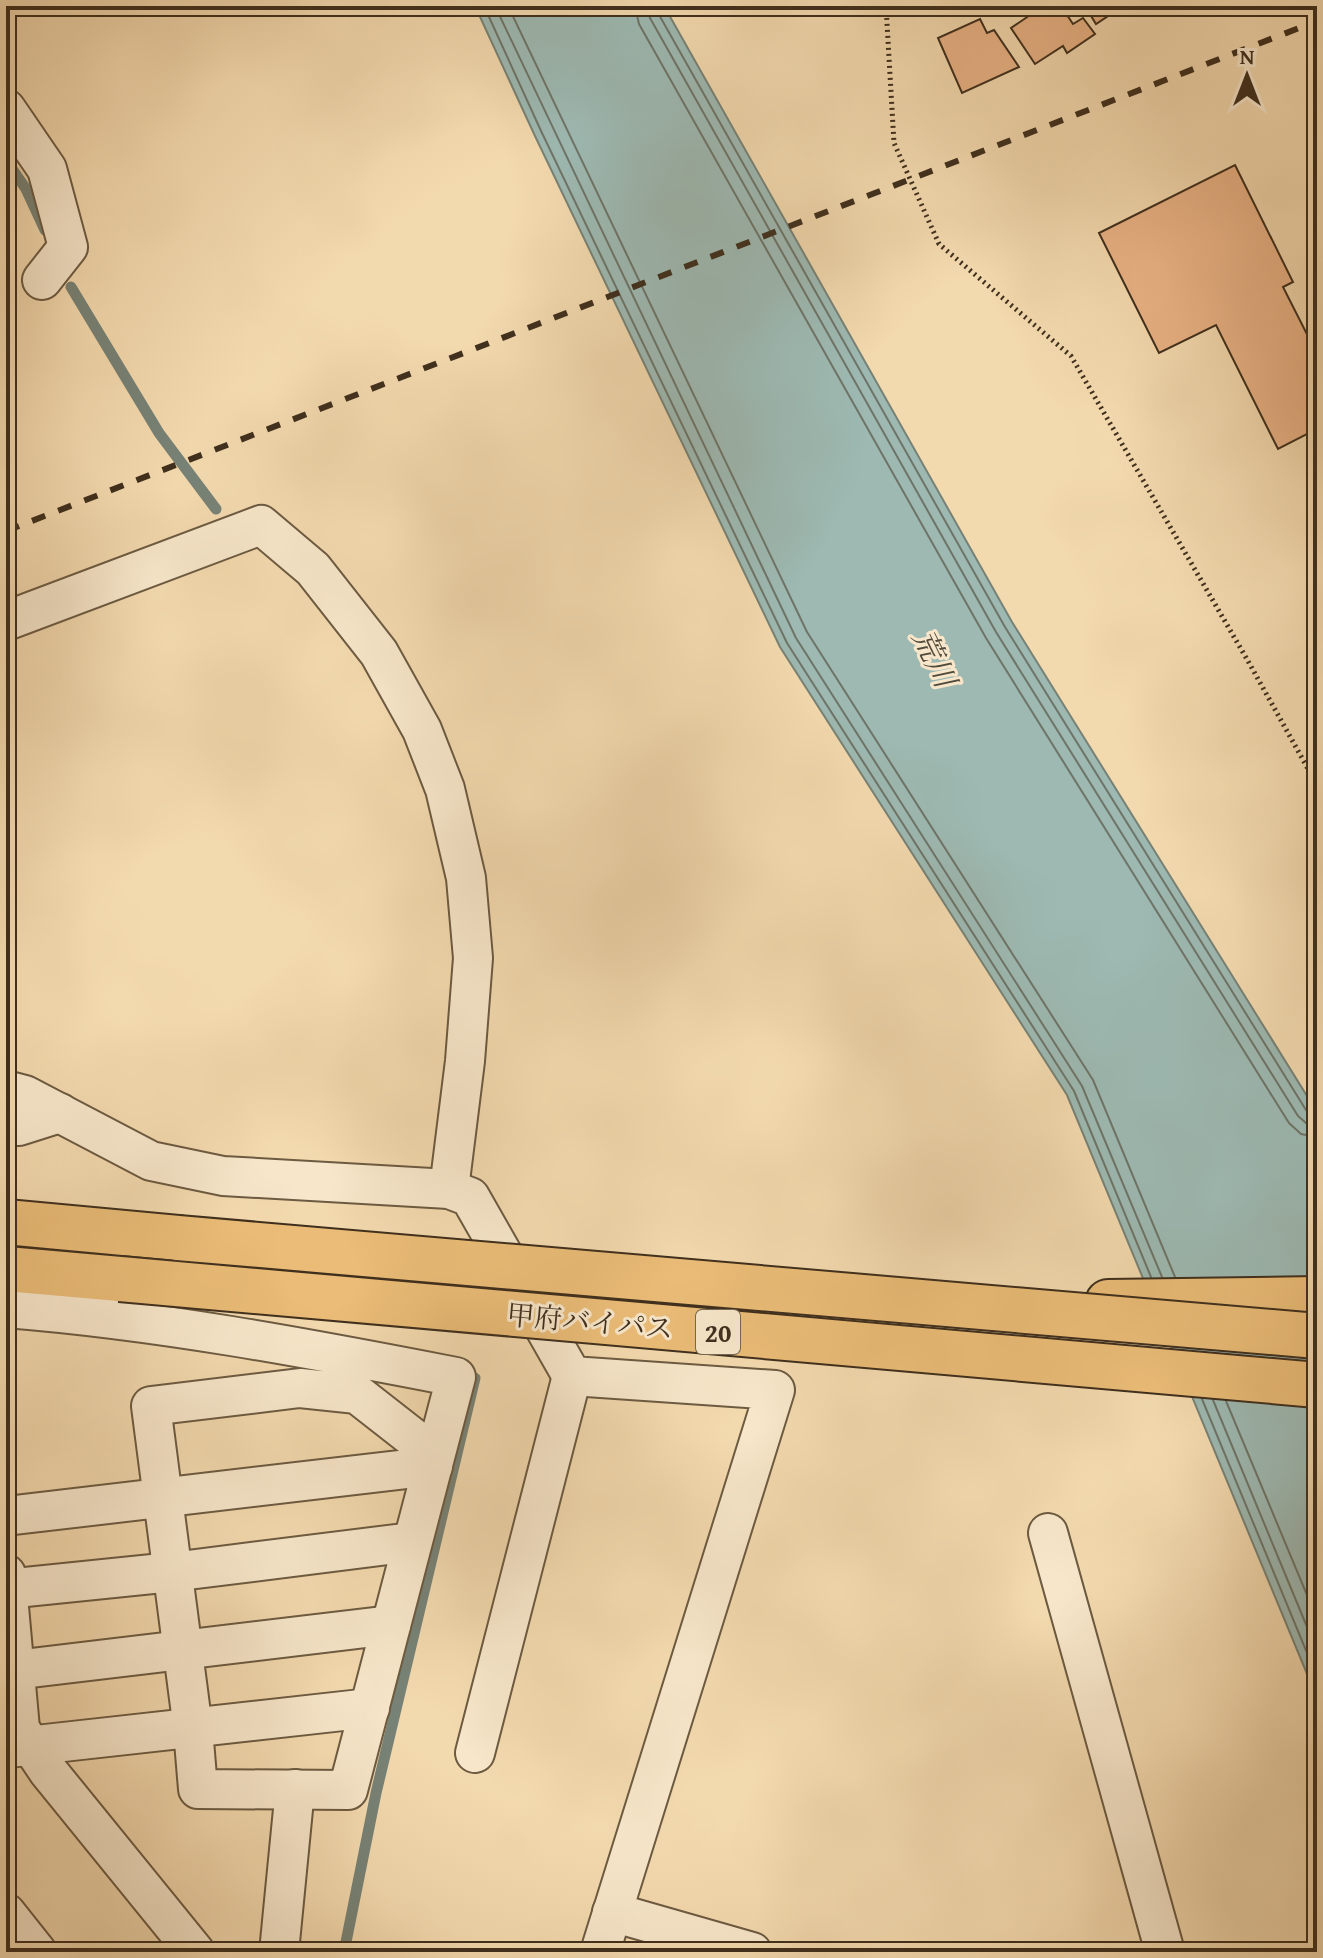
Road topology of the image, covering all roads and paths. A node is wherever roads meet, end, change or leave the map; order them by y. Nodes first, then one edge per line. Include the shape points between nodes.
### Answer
1 (886, 6) edge
2 (6, 109) edge
3 (42, 280) dead end
4 (6, 621) edge
5 (1317, 785) edge
6 (6, 1090) edge
7 (60, 1113) junction
8 (6, 1126) edge
9 (449, 1189) junction
10 (6, 1222) edge
11 (6, 1269) edge
12 (1317, 1299) edge
13 (938, 1304) junction
14 (6, 1308) edge
15 (1317, 1336) edge
16 (572, 1376) junction
17 (1317, 1385) edge
18 (434, 1460) junction
19 (163, 1499) junction
20 (6, 1516) edge
21 (1048, 1533) dead end
22 (412, 1542) junction
23 (172, 1572) junction
24 (6, 1584) edge
25 (391, 1625) junction
26 (182, 1649) junction
27 (10, 1671) edge
28 (370, 1708) junction
29 (193, 1729) junction
30 (19, 1747) edge
31 (475, 1753) dead end
32 (295, 1789) junction
33 (612, 1912) junction
34 (6, 1913) edge
35 (37, 1952) edge
36 (184, 1952) edge
37 (195, 1952) edge
38 (279, 1952) edge
39 (600, 1952) edge
40 (752, 1952) edge
41 (1165, 1952) edge

1 - 5 path via 894,143 939,244 1071,356
2 - 3 street via 47,169 68,247
4 - 9 street via 261,525 313,569 379,653 422,730 445,789 466,878 473,958
6 - 7 street
7 - 8 street
7 - 9 street via 151,1161 223,1176
9 - 16 street via 470,1197
10 - 13 highway, 甲府バイパス / 20, bridge
11 - 17 highway, 甲府バイパス / 20, bridge
12 - 13 highway, bridge
13 - 15 highway, 甲府バイパス / 20, bridge
14 - 18 street via 80,1314 342,1354 456,1377
16 - 31 street
16 - 33 street via 775,1390
18 - 19 street
18 - 19 street via 357,1394 300,1388 151,1406
18 - 22 street
19 - 20 street
19 - 23 street
21 - 41 street
22 - 23 street
22 - 25 street
23 - 24 street
23 - 26 street
24 - 27 street
25 - 26 street
25 - 28 street
26 - 27 street
26 - 29 street
27 - 30 street
28 - 29 street
28 - 32 street via 348,1790
29 - 30 street
29 - 32 street via 198,1789
30 - 37 street via 48,1771
32 - 38 street
33 - 39 street
33 - 40 street
34 - 35 street
36 - 37 street

